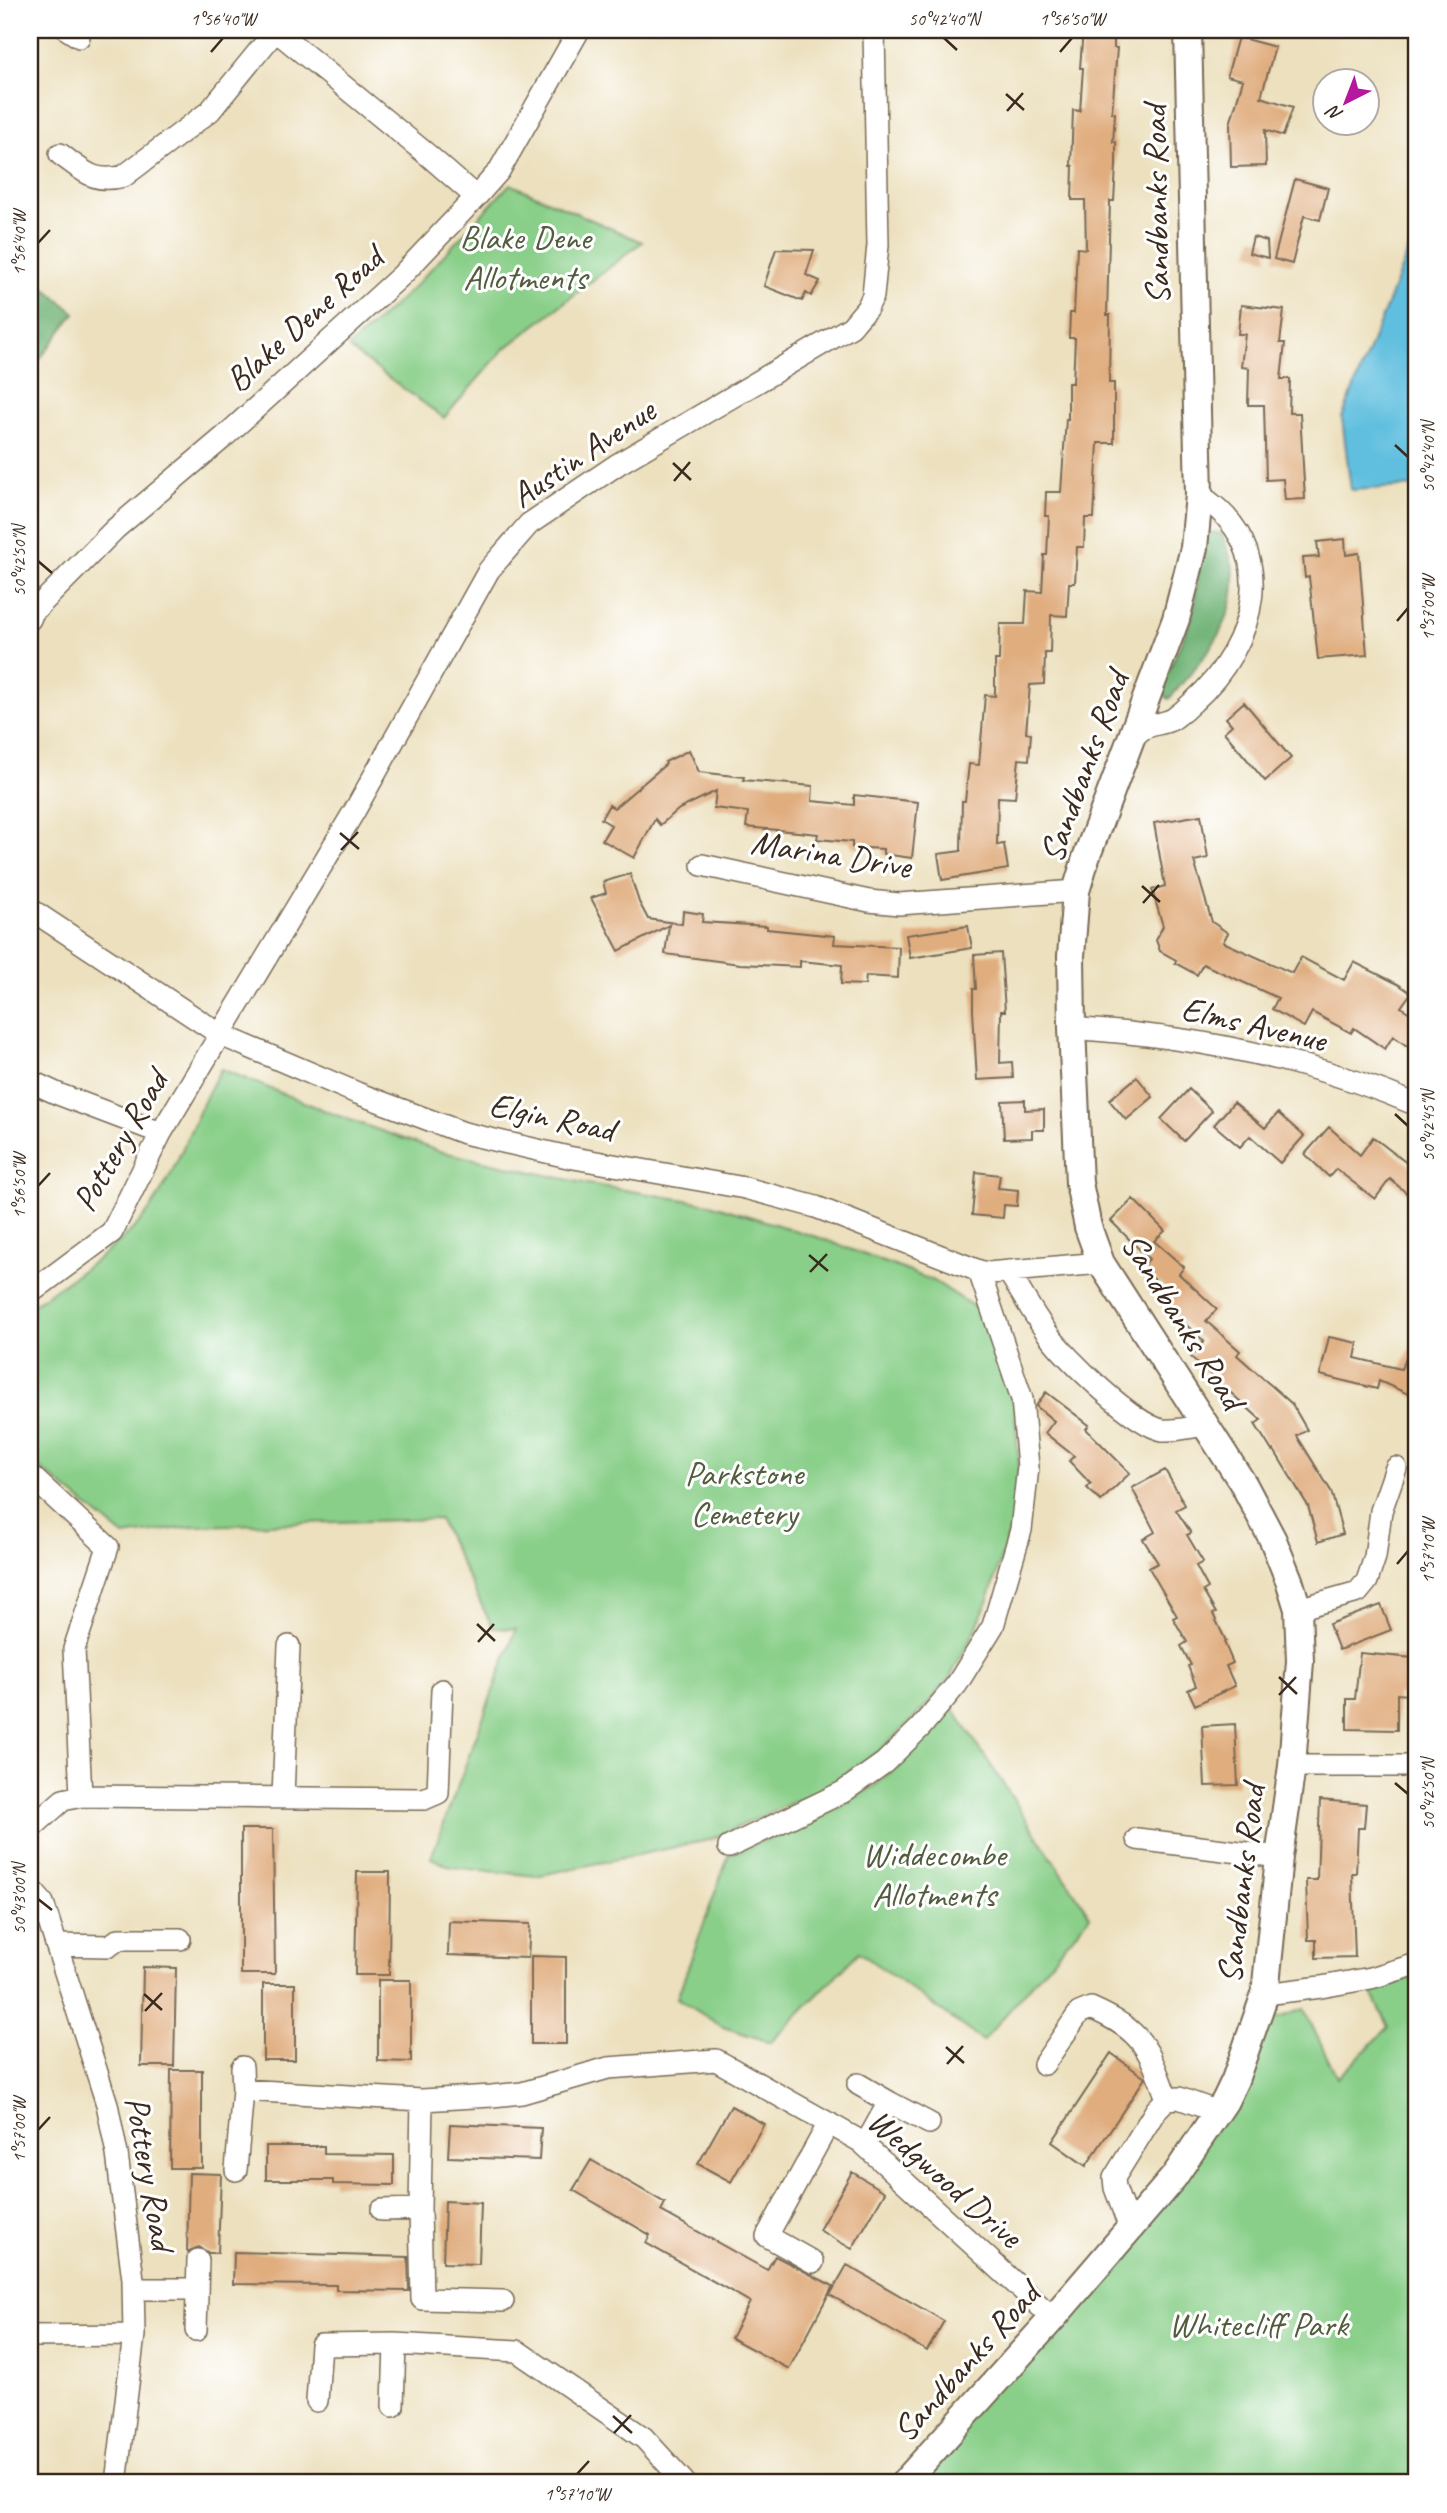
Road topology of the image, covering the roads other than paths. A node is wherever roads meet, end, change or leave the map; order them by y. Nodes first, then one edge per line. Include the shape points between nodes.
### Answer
1 (276, 30) edge
2 (579, 30) edge
3 (874, 30) edge
4 (1188, 30) edge
5 (60, 154) dead end
6 (476, 197) junction
7 (1199, 495) junction
8 (30, 619) edge
9 (1130, 740) junction
10 (702, 866) dead end
11 (1076, 891) junction
12 (30, 909) edge
13 (1072, 1028) junction
14 (221, 1035) junction
15 (30, 1081) edge
16 (1417, 1105) edge
17 (161, 1133) junction
18 (1101, 1263) junction
19 (979, 1271) junction
20 (1008, 1271) junction
21 (30, 1293) edge
22 (1205, 1425) junction
23 (1396, 1468) dead end
24 (30, 1475) edge
25 (1298, 1609) junction
26 (289, 1646) dead end
27 (442, 1690) dead end
28 (1292, 1766) junction
29 (1417, 1766) edge
30 (81, 1796) junction
31 (283, 1797) junction
32 (30, 1829) edge
33 (1138, 1839) dead end
34 (729, 1847) dead end
35 (1279, 1857) junction
36 (30, 1888) edge
37 (180, 1939) dead end
38 (56, 1945) junction
39 (1417, 1965) edge
40 (1265, 1994) junction
41 (1044, 2064) dead end
42 (242, 2067) dead end
43 (858, 2084) dead end
44 (243, 2090) junction
45 (1167, 2099) junction
46 (422, 2100) junction
47 (889, 2102) junction
48 (1218, 2112) junction
49 (829, 2123) junction
50 (929, 2123) dead end
51 (865, 2145) junction
52 (236, 2171) dead end
53 (420, 2209) junction
54 (382, 2210) dead end
55 (1130, 2228) junction
56 (198, 2260) dead end
57 (813, 2262) dead end
58 (134, 2289) junction
59 (197, 2289) junction
60 (503, 2301) dead end
61 (1053, 2318) junction
62 (196, 2330) dead end
63 (134, 2335) junction
64 (30, 2336) edge
65 (395, 2344) junction
66 (317, 2401) dead end
67 (393, 2406) dead end
68 (116, 2483) edge
69 (685, 2483) edge
70 (904, 2483) edge

1 - 5 street via 210,111 124,176 109,180 92,177
1 - 6 street
2 - 6 street, Blake Dene Road via 499,172
3 - 14 street, Austin Avenue via 878,245 873,296 867,309 851,327 618,464 529,524 489,569 355,810
4 - 7 main road, Sandbanks Road
6 - 8 street, Blake Dene Road via 383,293 115,529
7 - 9 main road, Sandbanks Road via 1194,548 1176,618
7 - 9 street via 1216,505 1245,546 1252,591 1248,624 1211,686 1171,720 1143,729
9 - 11 main road, Sandbanks Road
10 - 11 street, Marina Drive via 899,904
11 - 13 main road, Sandbanks Road
12 - 14 street, Elgin Road
13 - 16 street, Elms Avenue via 1170,1038 1267,1057 1357,1082
13 - 18 main road, Sandbanks Road via 1079,1183 1087,1227
14 - 17 street, Pottery Road
14 - 19 street, Elgin Road via 464,1133 568,1157 745,1188 816,1207
15 - 17 street
17 - 21 street, Pottery Road via 112,1232
18 - 20 street, Elgin Road
18 - 22 main road, Sandbanks Road
19 - 20 street, Elgin Road
19 - 34 street via 1023,1399 1028,1467 1021,1530 993,1626 957,1684 884,1763 843,1792
20 - 22 street via 1060,1349 1124,1408 1161,1430
22 - 25 main road, Sandbanks Road via 1273,1540
23 - 25 street via 1381,1511 1376,1557 1367,1581 1358,1592
24 - 30 street via 108,1547 74,1649
25 - 28 main road, Sandbanks Road via 1300,1661
26 - 31 street
27 - 31 street via 439,1793 424,1799
28 - 29 street
28 - 35 main road, Sandbanks Road
30 - 31 street
30 - 32 street via 63,1800
33 - 35 street
35 - 40 main road, Sandbanks Road
36 - 38 street, Pottery Road via 43,1903
37 - 38 street via 119,1939 109,1946
38 - 58 street, Pottery Road via 107,2104
39 - 40 street via 1371,1978
40 - 48 main road, Sandbanks Road via 1235,2080
41 - 45 street via 1079,2013 1091,2008 1117,2019 1146,2048
42 - 44 street
43 - 47 street
44 - 46 street, Wedgwood Drive
44 - 52 street
45 - 48 street via 1179,2098
45 - 55 street via 1114,2178
46 - 49 street, Wedgwood Drive via 522,2093 608,2067 716,2060
46 - 53 street
47 - 50 street
47 - 51 street
48 - 55 main road, Sandbanks Road via 1174,2178
49 - 51 street, Wedgwood Drive
49 - 57 street via 766,2236
51 - 61 street, Wedgwood Drive
53 - 54 street
53 - 60 street via 422,2299
55 - 61 main road, Sandbanks Road
56 - 59 street
58 - 59 street
58 - 63 street, Pottery Road
59 - 62 street
61 - 70 main road, Sandbanks Road
63 - 64 street
63 - 68 street, Pottery Road
65 - 66 street via 321,2345
65 - 67 street
65 - 69 street via 517,2351 644,2438

